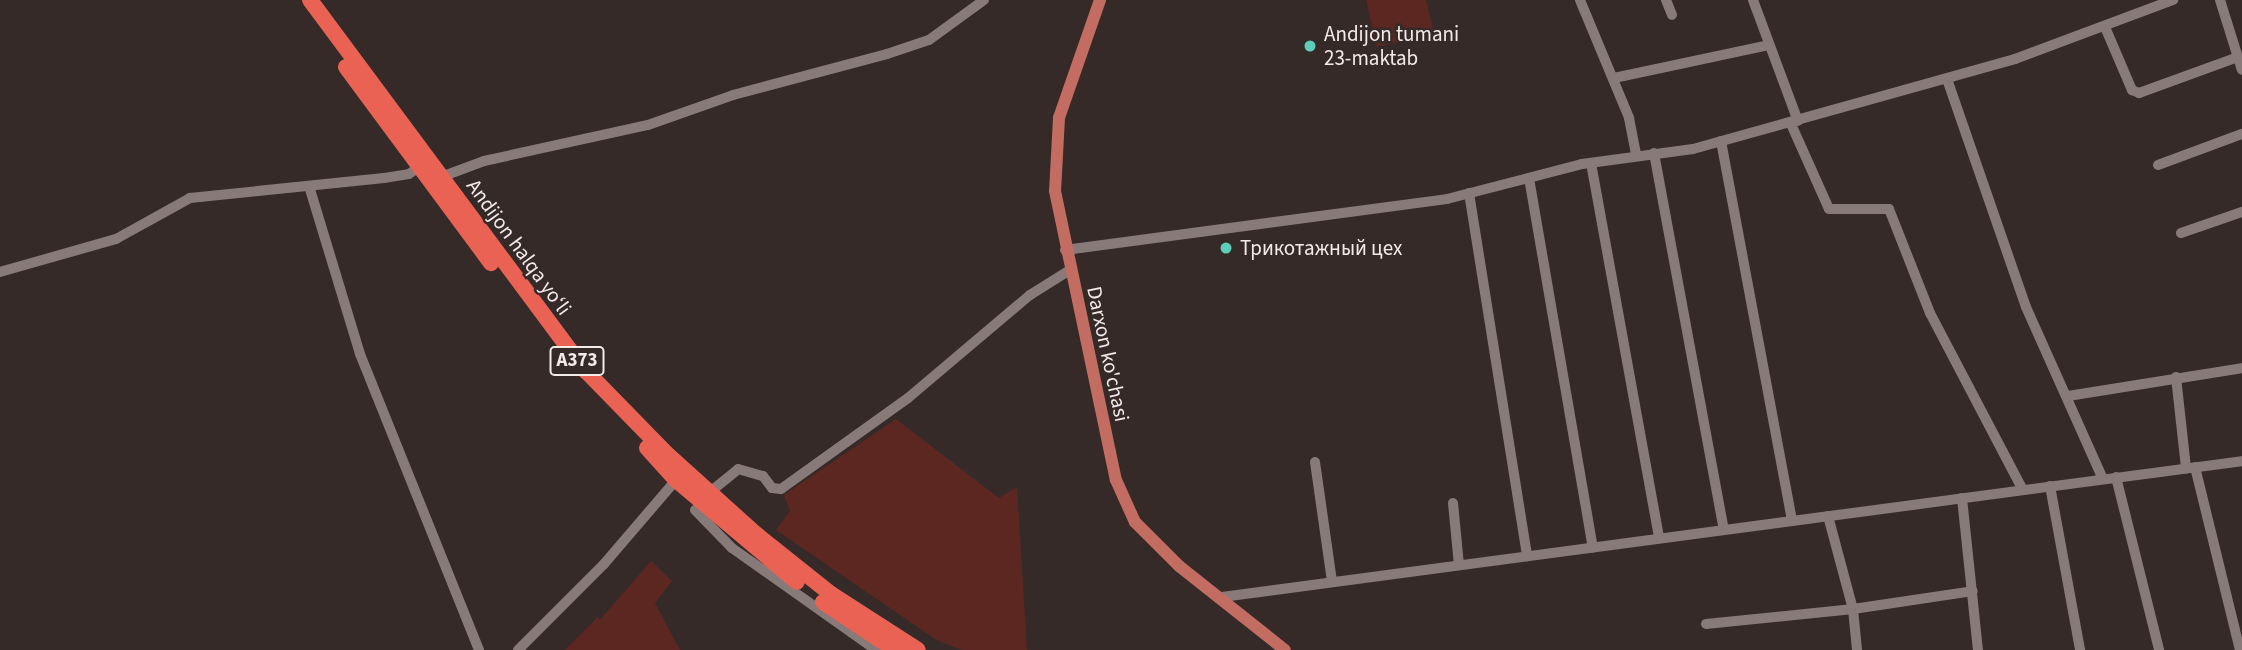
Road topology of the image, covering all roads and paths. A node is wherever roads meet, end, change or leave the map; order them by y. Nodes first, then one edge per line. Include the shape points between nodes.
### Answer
1 (297, 0) edge
2 (310, 0) edge
3 (984, 0) edge
4 (1100, 0) edge
5 (1580, 0) edge
6 (1666, 0) edge
7 (1753, 0) edge
8 (2173, 0) edge
9 (2220, 0) edge
10 (1672, 15) dead end
11 (2105, 27) junction
12 (1769, 45) junction
13 (2241, 65) edge
14 (1614, 78) junction
15 (1947, 79) junction
16 (1794, 122) junction
17 (2242, 134) edge
18 (1721, 141) junction
19 (1654, 152) junction
20 (1636, 155) junction
21 (1591, 163) junction
22 (2158, 165) dead end
23 (419, 167) junction
24 (441, 177) junction
25 (1529, 178) junction
26 (309, 186) junction
27 (1469, 193) junction
28 (2242, 212) edge
29 (2181, 233) dead end
30 (1065, 250) junction
31 (1070, 270) junction
32 (0, 272) edge
33 (2242, 368) edge
34 (2176, 377) junction
35 (2068, 396) junction
36 (1315, 462) dead end
37 (2241, 464) edge
38 (2191, 468) junction
39 (2116, 477) junction
40 (2103, 479) junction
41 (676, 480) junction
42 (2050, 486) junction
43 (2023, 489) junction
44 (1962, 498) junction
45 (700, 499) junction
46 (1453, 503) dead end
47 (1828, 516) junction
48 (1792, 520) junction
49 (1724, 530) junction
50 (1659, 538) junction
51 (1593, 547) junction
52 (1527, 556) junction
53 (1460, 565) junction
54 (1332, 582) junction
55 (1972, 591) junction
56 (1222, 597) junction
57 (1853, 609) junction
58 (1706, 624) dead end
59 (479, 650) edge
60 (518, 650) edge
61 (876, 650) edge
62 (895, 650) edge
63 (918, 650) edge
64 (1285, 650) edge
65 (1857, 650) edge
66 (1978, 650) edge
67 (2080, 650) edge
68 (2159, 650) edge
69 (2240, 650) edge

1 - 23 highway, Andijon halqa yo‘li / A373
2 - 24 highway, Andijon halqa yo‘li / A373
3 - 24 street via 929,40 887,54 733,95 648,125 484,161
4 - 30 main road, Darxon ko'chasi via 1068,83 1054,154
5 - 14 street
6 - 10 street
7 - 12 street
8 - 11 street
9 - 13 street
11 - 13 street via 2132,90 2139,93
11 - 15 street
12 - 14 street
12 - 16 street
14 - 20 street
15 - 16 street
15 - 35 street via 2026,307
16 - 18 street
16 - 43 street via 1829,209 1889,209 1930,313
17 - 22 street
18 - 19 street
18 - 48 street
19 - 20 street
19 - 49 street
20 - 21 street
21 - 25 street
21 - 50 street
23 - 26 street via 408,174
23 - 41 highway, Andijon halqa yo‘li / A373 via 571,368
24 - 45 highway, Andijon halqa yo‘li / A373 via 586,372
25 - 27 street
25 - 51 street
26 - 32 street via 190,198 116,239
26 - 59 street via 360,354
27 - 30 street
27 - 52 street
28 - 29 street
30 - 31 main road, Darxon ko'chasi
31 - 45 street via 1030,295 908,398 781,489 772,488 763,476 738,469
31 - 56 main road, Darxon ko'chasi via 1116,480 1135,522 1179,566
33 - 34 street
34 - 35 street
34 - 38 street
35 - 40 street
36 - 54 street
37 - 38 street
38 - 39 street
38 - 69 street
39 - 40 street
39 - 68 street
40 - 42 street
41 - 45 highway, Andijon halqa yo‘li / A373
41 - 60 street via 588,582
42 - 43 street
42 - 67 street
43 - 44 street
44 - 47 street
44 - 55 street
45 - 61 street via 732,548
45 - 62 highway, Andijon halqa yo‘li / A373 via 769,561
45 - 63 highway, Andijon halqa yo‘li / A373 via 831,594
46 - 53 street
47 - 48 street
47 - 57 street
48 - 49 street
49 - 50 street
50 - 51 street
51 - 52 street
52 - 53 street
53 - 54 street
54 - 56 street
55 - 57 street
55 - 66 street
56 - 64 main road, Darxon ko'chasi
57 - 58 street
57 - 65 street

